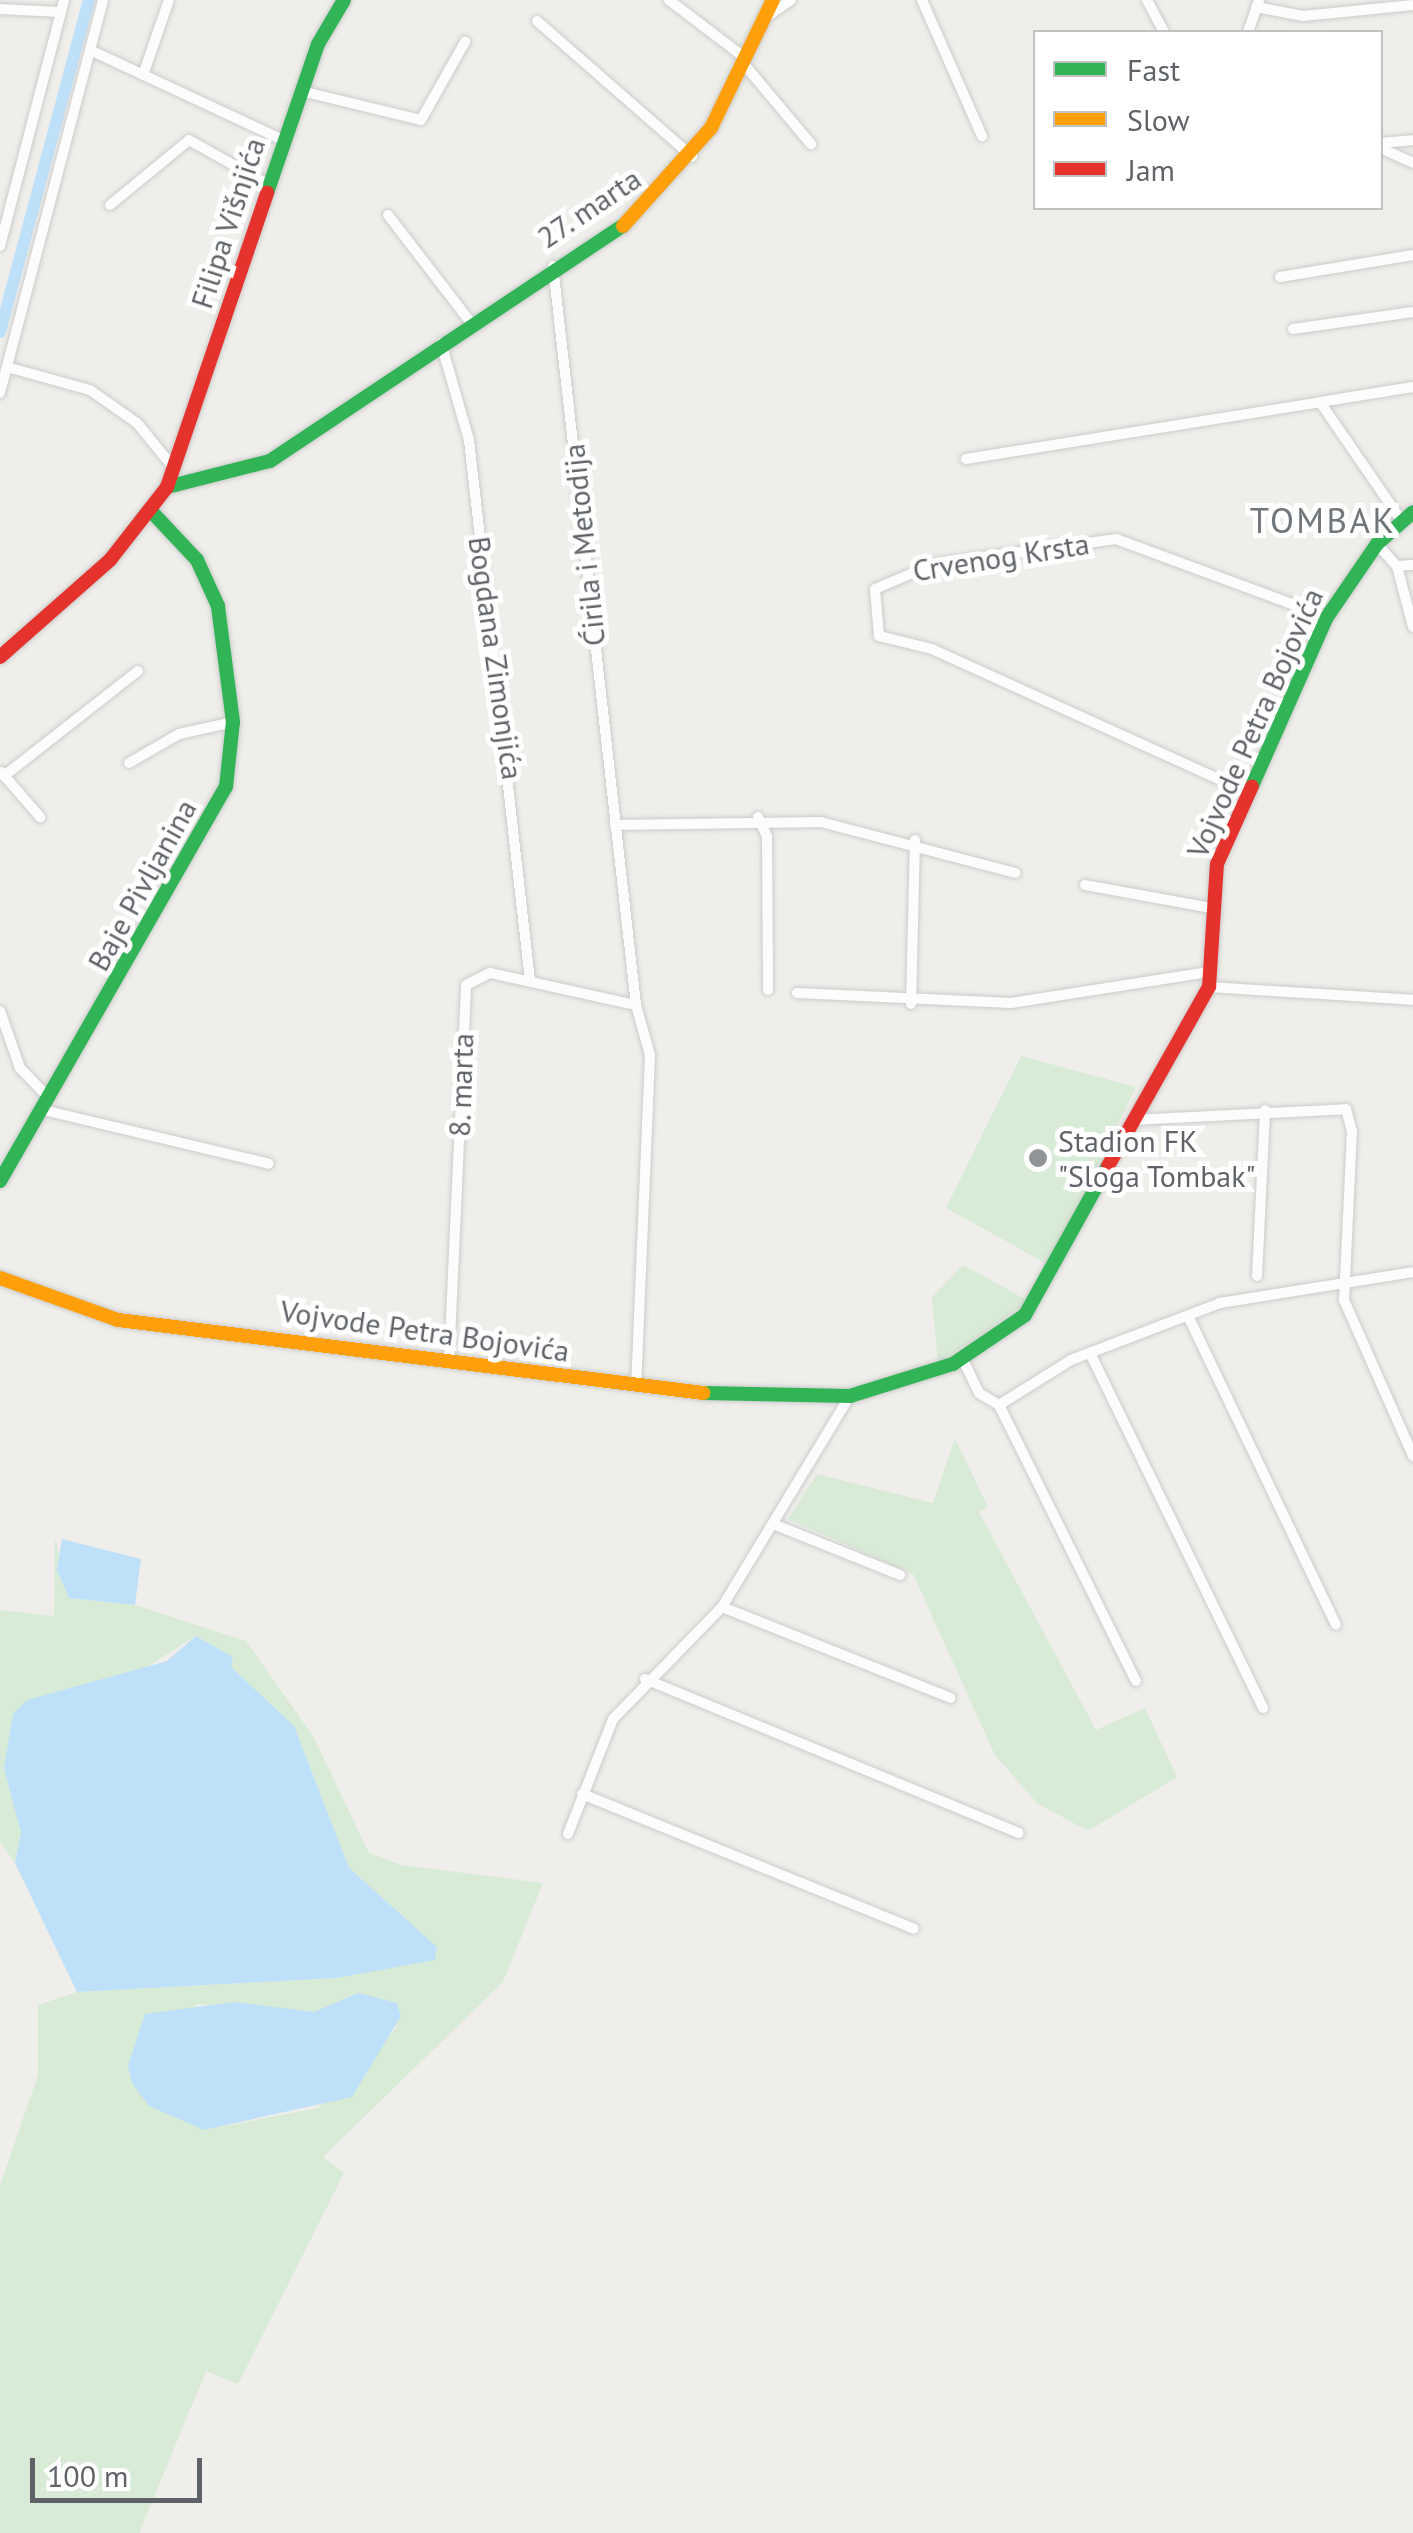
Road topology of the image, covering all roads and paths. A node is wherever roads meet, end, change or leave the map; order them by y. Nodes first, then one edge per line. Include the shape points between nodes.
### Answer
1 (104, 0) edge
2 (169, 0) edge
3 (344, 0) edge
4 (669, 0) edge
5 (773, 0) edge
6 (791, 0) edge
7 (922, 0) edge
8 (1147, 0) edge
9 (1257, 4) edge
10 (1413, 5) edge
11 (5, 6) edge
12 (62, 6) edge
13 (765, 18) junction
14 (537, 21) dead end
15 (1163, 30) edge
16 (1249, 30) edge
17 (465, 42) dead end
18 (90, 50) junction
19 (744, 61) junction
20 (144, 75) junction
21 (301, 90) junction
22 (982, 136) dead end
23 (283, 140) junction
24 (1413, 140) edge
25 (810, 144) dead end
26 (1383, 145) edge
27 (1383, 147) edge
28 (693, 156) junction
29 (1413, 162) edge
30 (269, 185) junction
31 (110, 204) dead end
32 (4, 212) edge
33 (388, 215) dead end
34 (0, 246) edge
35 (1413, 255) edge
36 (553, 265) junction
37 (1280, 278) dead end
38 (1413, 312) edge
39 (469, 320) junction
40 (1293, 329) dead end
41 (440, 341) junction
42 (7, 367) junction
43 (1413, 387) edge
44 (0, 393) edge
45 (1320, 402) junction
46 (966, 460) dead end
47 (174, 468) junction
48 (167, 487) junction
49 (152, 512) junction
50 (1407, 516) edge
51 (1377, 544) junction
52 (1413, 565) edge
53 (1397, 566) junction
54 (1327, 617) junction
55 (1413, 627) edge
56 (0, 657) edge
57 (138, 671) dead end
58 (233, 722) junction
59 (129, 764) dead end
60 (2, 774) edge
61 (1247, 792) junction
62 (40, 816) dead end
63 (758, 817) junction
64 (615, 825) junction
65 (916, 840) junction
66 (1015, 874) dead end
67 (1085, 885) dead end
68 (1212, 908) junction
69 (1209, 979) junction
70 (530, 980) junction
71 (768, 990) dead end
72 (797, 993) dead end
73 (1413, 1000) edge
74 (911, 1004) junction
75 (636, 1005) junction
76 (0, 1011) edge
77 (43, 1103) junction
78 (1265, 1110) junction
79 (1132, 1120) junction
80 (269, 1164) dead end
81 (0, 1181) edge
82 (1413, 1272) edge
83 (1257, 1276) dead end
84 (0, 1278) edge
85 (1342, 1279) junction
86 (1189, 1318) junction
87 (1090, 1352) junction
88 (962, 1358) junction
89 (449, 1362) junction
90 (636, 1384) junction
91 (850, 1396) junction
92 (1000, 1405) junction
93 (1413, 1456) edge
94 (773, 1524) junction
95 (900, 1575) dead end
96 (722, 1607) junction
97 (1336, 1626) dead end
98 (645, 1679) junction
99 (1136, 1681) dead end
100 (951, 1698) dead end
101 (1263, 1708) dead end
102 (582, 1794) junction
103 (1018, 1833) dead end
104 (568, 1834) dead end
105 (914, 1930) dead end

1 - 18 street
2 - 20 street
3 - 21 street, Filipa Višnjića
4 - 19 street
5 - 13 street, 27. marta
6 - 13 street
7 - 22 street
8 - 15 street
9 - 10 street via 1303,16
9 - 16 street
11 - 12 street
12 - 32 street
13 - 19 street, 27. marta
14 - 28 street
17 - 21 street via 421,120
18 - 20 street
18 - 42 street
19 - 25 street
19 - 28 street, 27. marta
20 - 23 street
21 - 23 street, Filipa Višnjića
23 - 30 street, Filipa Višnjića
24 - 26 street
27 - 29 street
28 - 36 street, 27. marta via 631,220
30 - 31 street via 190,140
30 - 47 street, Filipa Višnjića
32 - 34 street
33 - 39 street
35 - 37 street
36 - 39 street, 27. marta
36 - 64 street, Ćirila i Metodija
38 - 40 street
39 - 41 street, 27. marta
41 - 48 street, 27. marta via 270,461
41 - 70 street, Bogdana Zimonjića via 469,440
42 - 44 street
42 - 47 street via 102,398
43 - 45 street
45 - 46 street
45 - 50 street, Vojvode Petra Bojovića
47 - 48 street, Filipa Višnjića
48 - 49 street, Filipa Višnjića
49 - 56 street, Filipa Višnjića
49 - 58 street, Baje Pivljanina via 211,582
50 - 51 street, Vojvode Petra Bojovića
51 - 53 street
51 - 54 street, Vojvode Petra Bojovića
52 - 53 street
53 - 55 street
54 - 61 street, Vojvode Petra Bojovića
54 - 61 street, Crvenog Krsta via 1116,539 934,564 875,590 880,636 932,649
57 - 60 street
58 - 59 street via 179,734
58 - 77 street, Baje Pivljanina via 226,786 210,824
60 - 62 street
61 - 68 street, Vojvode Petra Bojovića via 1217,864
63 - 64 street
63 - 65 street
63 - 71 street via 767,836
64 - 75 street, Ćirila i Metodija
65 - 66 street
65 - 74 street
67 - 68 street, Vojvode Petra Bojovića
68 - 69 street, Vojvode Petra Bojovića
69 - 73 street
69 - 74 street via 1061,998
69 - 79 street, Vojvode Petra Bojovića
70 - 75 street, 8. marta
70 - 89 street, 8. marta via 480,974 465,990
72 - 74 street
75 - 90 street, Ćirila i Metodija via 650,1055
76 - 77 street via 20,1068
77 - 80 street
77 - 81 street, Baje Pivljanina
78 - 79 street
78 - 83 street
78 - 85 street via 1336,1104 1351,1120
79 - 88 street, Vojvode Petra Bojovića via 1042,1295
82 - 85 street
84 - 89 street, Vojvode Petra Bojovića via 118,1320
85 - 86 street via 1257,1292
85 - 93 street
86 - 87 street
86 - 97 street
87 - 92 street
87 - 101 street
88 - 91 street, Vojvode Petra Bojovića
88 - 92 street via 979,1393
89 - 90 street, Vojvode Petra Bojovića
90 - 91 street, Vojvode Petra Bojovića
91 - 94 street
92 - 99 street
94 - 95 street
94 - 96 street
96 - 98 street
96 - 100 street
98 - 102 street via 608,1729
98 - 103 street
102 - 104 street
102 - 105 street

